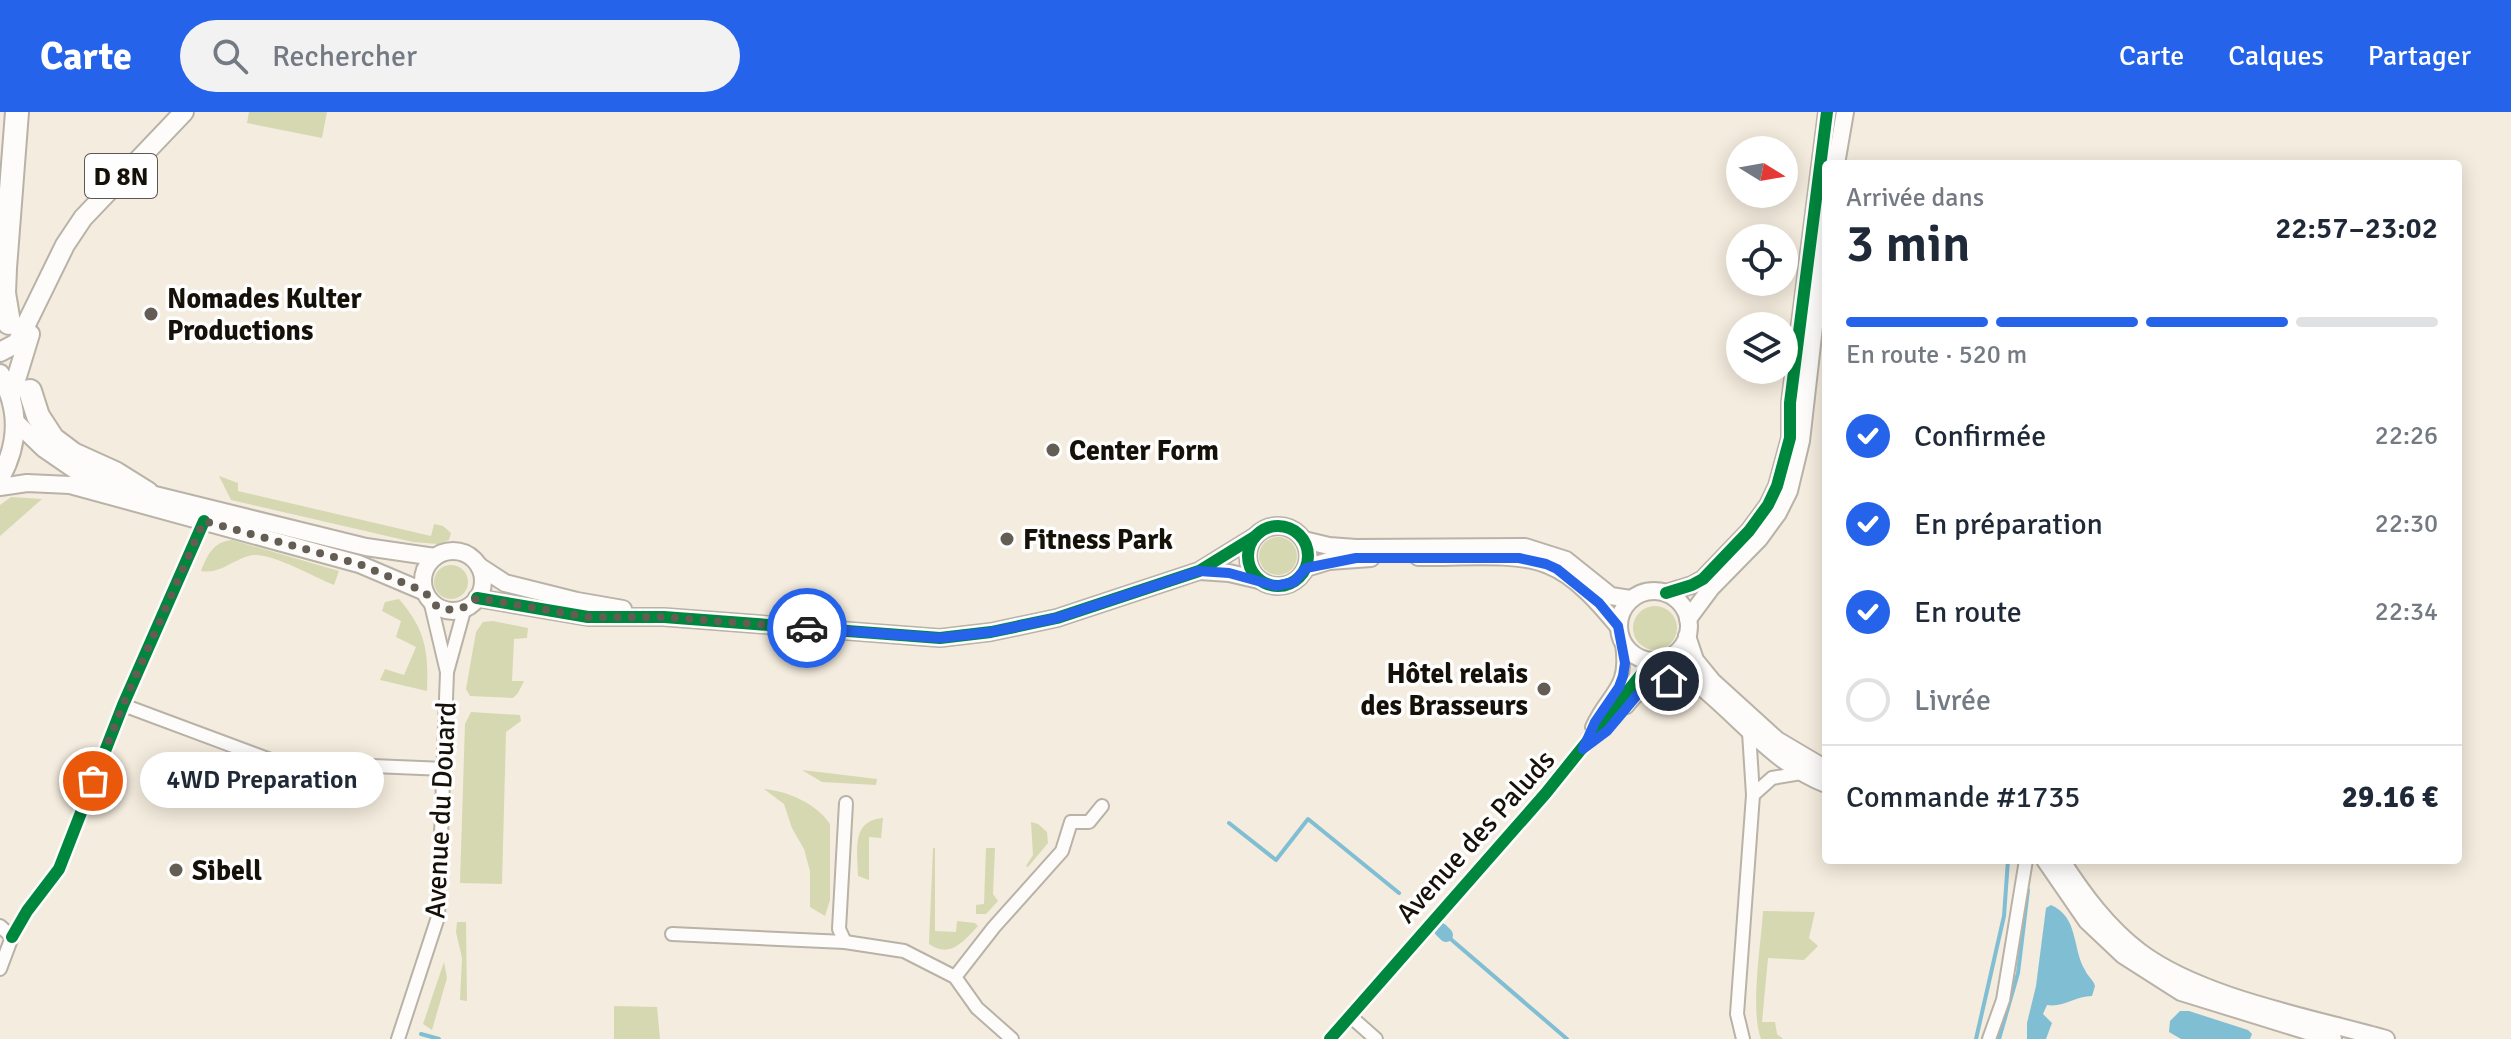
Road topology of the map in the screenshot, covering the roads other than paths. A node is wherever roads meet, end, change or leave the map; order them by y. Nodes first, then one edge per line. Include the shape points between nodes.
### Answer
1 (5, 112) edge
2 (17, 112) edge
3 (184, 112) edge
4 (1827, 112) edge
5 (1845, 112) edge
6 (0, 144) edge
7 (1837, 160) edge
8 (65, 245) junction
9 (1822, 256) edge
10 (9, 323) dead end
11 (0, 352) edge
12 (0, 374) edge
13 (20, 394) junction
14 (15, 421) junction
15 (0, 478) edge
16 (0, 487) edge
17 (147, 493) junction
18 (204, 521) junction
19 (1254, 537) junction
20 (1304, 540) junction
21 (435, 557) junction
22 (479, 566) junction
23 (1306, 568) junction
24 (1199, 571) junction
25 (1259, 580) junction
26 (1666, 593) junction
27 (427, 596) junction
28 (1630, 599) junction
29 (471, 603) junction
30 (664, 617) junction
31 (1618, 626) junction
32 (1688, 628) junction
33 (1622, 644) junction
34 (1657, 661) junction
35 (447, 672) junction
36 (1705, 691) junction
37 (123, 705) junction
38 (1749, 732) junction
39 (1583, 749) junction
40 (1822, 767) edge
41 (445, 769) junction
42 (1801, 773) junction
43 (1822, 782) edge
44 (1753, 795) junction
45 (846, 803) dead end
46 (1102, 806) dead end
47 (2025, 864) edge
48 (2048, 864) edge
49 (2064, 864) edge
50 (0, 926) edge
51 (672, 934) dead end
52 (12, 937) junction
53 (845, 942) junction
54 (0, 969) edge
55 (955, 977) junction
56 (1350, 1016) junction
57 (398, 1039) edge
58 (1012, 1039) edge
59 (1330, 1039) edge
60 (1376, 1039) edge
61 (1743, 1039) edge
62 (1989, 1039) edge
63 (2333, 1039) edge
64 (2386, 1039) edge

1 - 6 highway
2 - 10 highway via 4,293
3 - 8 main road, D 8N via 108,188
4 - 26 street via 1790,438 1777,486 1749,531 1703,579
5 - 7 street
8 - 11 main road, D 8N via 17,343
8 - 13 main road, D 8N via 25,349
9 - 32 street via 1801,441 1789,491 1759,539 1711,588
12 - 13 main road
13 - 14 main road
13 - 17 highway via 53,439
14 - 15 main road via 13,450
14 - 17 street via 76,471
16 - 18 street via 70,485
17 - 21 street via 366,547
18 - 27 street via 359,564
18 - 37 street
19 - 20 street via 1278,525
19 - 24 street
19 - 25 street via 1249,564
20 - 23 street
20 - 28 street via 1356,548 1525,547 1566,560 1611,596
21 - 22 street via 464,553
21 - 27 street via 424,573
22 - 29 street via 482,583
22 - 30 street via 505,583
23 - 25 street via 1285,585
23 - 31 street via 1356,558 1519,558 1557,569
24 - 25 street
24 - 30 street via 1057,618 940,638
26 - 28 street via 1648,591
26 - 32 street via 1681,603
27 - 29 street via 446,610
27 - 35 street, Avenue du Douard
28 - 31 street
29 - 30 street via 588,617
29 - 35 street, Avenue du Douard
31 - 33 street
32 - 34 street via 1678,652
32 - 40 street via 1695,660 1713,682 1777,740
33 - 34 street via 1634,655
33 - 39 street, Avenue des Paluds via 1625,663 1619,687
34 - 36 street via 1683,671
34 - 39 street, Avenue des Paluds
35 - 41 street, Avenue du Douard
36 - 38 street
36 - 39 street, Avenue des Paluds via 1669,681 1650,684
37 - 41 street via 276,762
37 - 52 street via 59,869
38 - 42 street
38 - 44 street
39 - 56 street, Avenue des Paluds
41 - 57 street, Avenue du Douard via 438,917
42 - 43 street
42 - 44 street via 1772,778
44 - 61 street via 1737,1014
45 - 53 street via 839,929
46 - 55 street via 1089,822 1071,822 1062,851
47 - 62 street via 2003,1000
48 - 63 street via 2087,921 2123,955 2181,992
49 - 64 street via 2113,928 2161,965 2241,998
50 - 52 street
51 - 53 street
52 - 54 street
53 - 55 street via 904,951
55 - 58 street via 977,1008
56 - 59 street, Avenue des Paluds
56 - 60 street

